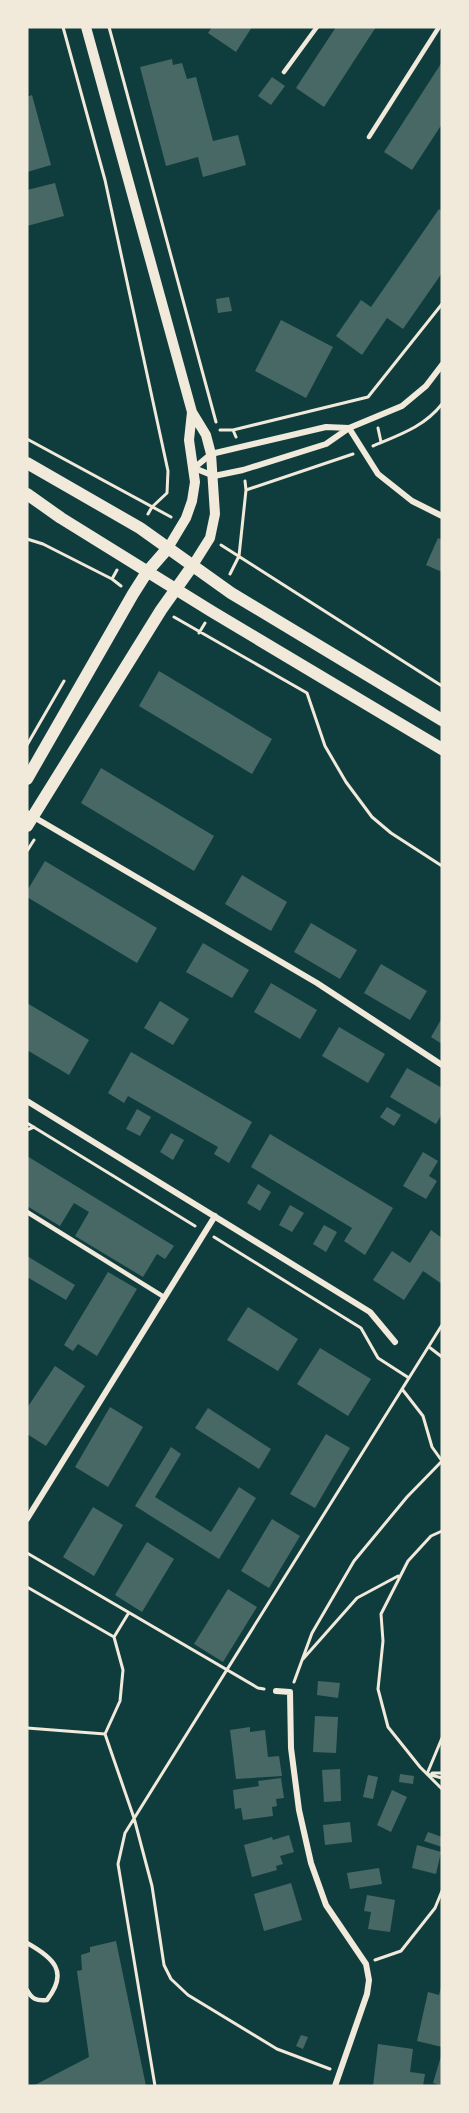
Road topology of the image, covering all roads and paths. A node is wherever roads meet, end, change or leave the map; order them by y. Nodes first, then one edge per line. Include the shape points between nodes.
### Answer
1 (63, 27) edge
2 (86, 27) edge
3 (109, 27) edge
4 (317, 27) edge
5 (439, 27) edge
6 (284, 72) dead end
7 (369, 137) dead end
8 (442, 304) edge
9 (442, 365) edge
10 (442, 404) edge
11 (192, 412) junction
12 (349, 428) junction
13 (233, 430) junction
14 (27, 439) edge
15 (240, 448) junction
16 (362, 451) junction
17 (211, 454) junction
18 (27, 463) edge
19 (194, 468) junction
20 (243, 470) junction
21 (214, 476) junction
22 (246, 490) junction
23 (27, 494) edge
24 (152, 507) junction
25 (442, 516) edge
26 (183, 524) junction
27 (140, 528) junction
28 (210, 538) junction
29 (27, 539) edge
30 (168, 548) junction
31 (239, 556) junction
32 (124, 557) junction
33 (193, 565) junction
34 (147, 572) junction
35 (112, 579) junction
36 (176, 589) junction
37 (133, 594) junction
38 (161, 610) junction
39 (442, 686) edge
40 (442, 720) edge
41 (442, 749) edge
42 (27, 779) edge
43 (29, 818) edge
44 (442, 866) edge
45 (442, 1065) edge
46 (27, 1101) edge
47 (27, 1123) edge
48 (34, 1127) junction
49 (27, 1130) edge
50 (27, 1212) edge
51 (215, 1216) junction
52 (205, 1232) junction
53 (164, 1297) junction
54 (442, 1325) edge
55 (395, 1342) dead end
56 (429, 1347) junction
57 (442, 1357) edge
58 (409, 1378) junction
59 (402, 1389) junction
60 (442, 1461) edge
61 (27, 1519) edge
62 (442, 1531) edge
63 (27, 1553) edge
64 (399, 1576) junction
65 (27, 1587) edge
66 (128, 1614) junction
67 (114, 1637) junction
68 (302, 1660) junction
69 (226, 1670) junction
70 (276, 1691) joint
71 (290, 1692) junction
72 (27, 1728) edge
73 (105, 1734) junction
74 (442, 1738) edge
75 (442, 1773) edge
76 (427, 1774) junction
77 (442, 1778) edge
78 (442, 1789) edge
79 (134, 1818) junction
80 (442, 1891) edge
81 (27, 1943) edge
82 (366, 1964) junction
83 (27, 1990) edge
84 (339, 2073) junction
85 (155, 2086) edge
86 (335, 2086) edge

1 - 24 path via 105,180 168,471 167,493
2 - 11 street
3 - 13 path via 218,430
4 - 6 lane
5 - 7 lane
8 - 13 path via 368,398
9 - 12 street via 426,386 402,406
10 - 16 path via 432,418
11 - 17 street via 206,435
11 - 19 street via 189,440
12 - 15 street via 326,427
12 - 16 street
12 - 20 street via 326,444
13 - 15 path
14 - 24 path
15 - 17 street
16 - 22 path
16 - 25 street via 378,474 412,501
17 - 19 street
17 - 21 street
18 - 27 main road
19 - 21 street
19 - 26 street via 192,501
20 - 21 street
20 - 22 path
21 - 28 street via 215,514
22 - 31 path
23 - 32 main road
24 - 26 path
24 - 27 path
26 - 30 street
27 - 30 main road
28 - 31 path
28 - 33 street
29 - 35 path
30 - 33 main road
30 - 34 main road
31 - 39 path
32 - 34 main road
32 - 35 path
33 - 36 main road
33 - 40 main road via 231,593
34 - 36 main road
34 - 37 main road
35 - 37 path
36 - 38 main road
36 - 41 main road
37 - 42 main road
38 - 43 main road
38 - 44 path via 308,693 325,746 372,817
43 - 45 street via 317,983
46 - 51 street
47 - 48 path
48 - 49 path
48 - 52 path
50 - 53 lane
51 - 52 street
51 - 55 street via 370,1312
52 - 53 street
52 - 58 path via 361,1328 378,1358
53 - 61 street
54 - 56 path
56 - 57 path
56 - 58 path
58 - 59 path
59 - 60 path via 423,1416 432,1448
59 - 69 path
60 - 68 path via 354,1561 312,1633
62 - 64 path via 419,1547
63 - 66 path
64 - 68 path via 357,1598
64 - 76 path via 381,1614 383,1641 378,1689 388,1727
65 - 67 path
66 - 67 path
66 - 69 path
67 - 73 path via 123,1670 120,1701
68 - 71 path
69 - 70 path via 258,1688
69 - 79 path
70 - 71 street
71 - 82 street via 291,1748 311,1863 326,1905
72 - 73 path
73 - 79 path
74 - 76 path
75 - 76 path
76 - 77 path
76 - 78 path
79 - 84 path via 152,1886 164,1965 171,1979 188,1995 277,2049
79 - 85 path via 125,1833 118,1864
80 - 82 path via 435,1908 400,1951
81 - 83 lane via 43,1952 58,1970 58,1979 47,2000 38,2001
82 - 84 street via 368,1994
84 - 86 street

